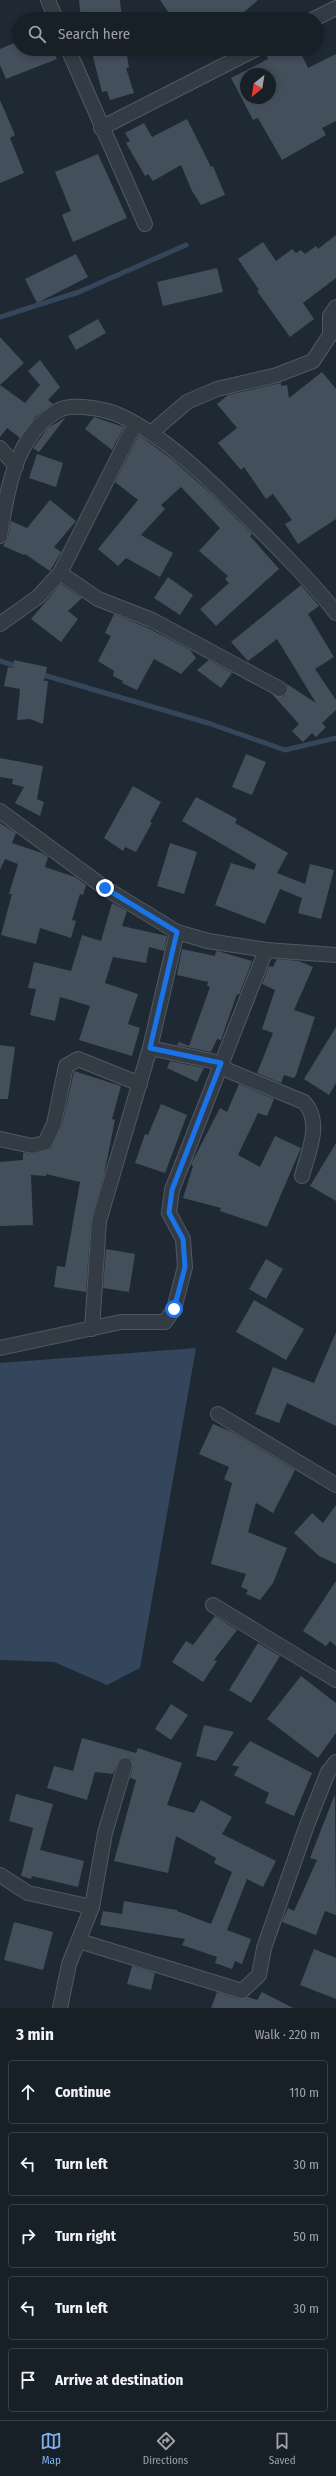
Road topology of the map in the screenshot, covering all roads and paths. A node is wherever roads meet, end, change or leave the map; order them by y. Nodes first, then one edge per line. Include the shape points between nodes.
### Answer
1 (48, 0) edge
2 (336, 8) edge
3 (53, 12) edge
4 (324, 14) edge
5 (71, 56) edge
6 (242, 56) edge
7 (101, 128) junction
8 (145, 224) dead end
9 (336, 307) edge
10 (135, 424) junction
11 (151, 433) junction
12 (0, 448) edge
13 (16, 466) junction
14 (0, 536) edge
15 (60, 573) junction
16 (336, 613) edge
17 (0, 624) edge
18 (280, 689) dead end
19 (0, 812) edge
20 (177, 932) junction
21 (266, 950) junction
22 (336, 955) edge
23 (150, 1048) junction
24 (221, 1063) junction
25 (140, 1084) junction
26 (0, 1139) edge
27 (302, 1176) dead end
28 (92, 1329) junction
29 (0, 1348) edge
30 (218, 1414) dead end
31 (336, 1485) edge
32 (213, 1605) dead end
33 (336, 1680) edge
34 (336, 1762) edge
35 (125, 1765) dead end
36 (0, 1875) edge
37 (92, 1907) junction
38 (79, 1941) junction
39 (60, 2008) edge

1 - 3 street
2 - 4 street
5 - 7 street
6 - 7 street
7 - 8 street
9 - 11 street via 330,316 330,335 313,361 277,375 218,389 187,402
10 - 11 street
10 - 13 street via 120,416 84,406 57,410 31,434
10 - 15 street
11 - 16 street via 216,486 285,556
12 - 13 street
13 - 14 street via 9,482
15 - 17 street via 38,597
15 - 18 street via 98,600 152,620
19 - 20 street via 105,888
20 - 21 street via 208,941
20 - 23 street
21 - 22 street
21 - 24 street
23 - 24 street
23 - 25 street
24 - 27 street via 227,1070 304,1102 310,1108 313,1131
24 - 28 street via 172,1190 169,1213 183,1239 185,1267 174,1309 165,1322 122,1322
25 - 26 street via 78,1059 66,1066 54,1124 45,1143 32,1146
25 - 28 street via 99,1222
28 - 29 street
30 - 31 street
32 - 33 street
34 - 38 street via 328,1772 307,1825 264,1948 259,1975 242,1991
35 - 37 street via 105,1833
36 - 37 street via 28,1893
37 - 38 street
38 - 39 street via 69,1964

